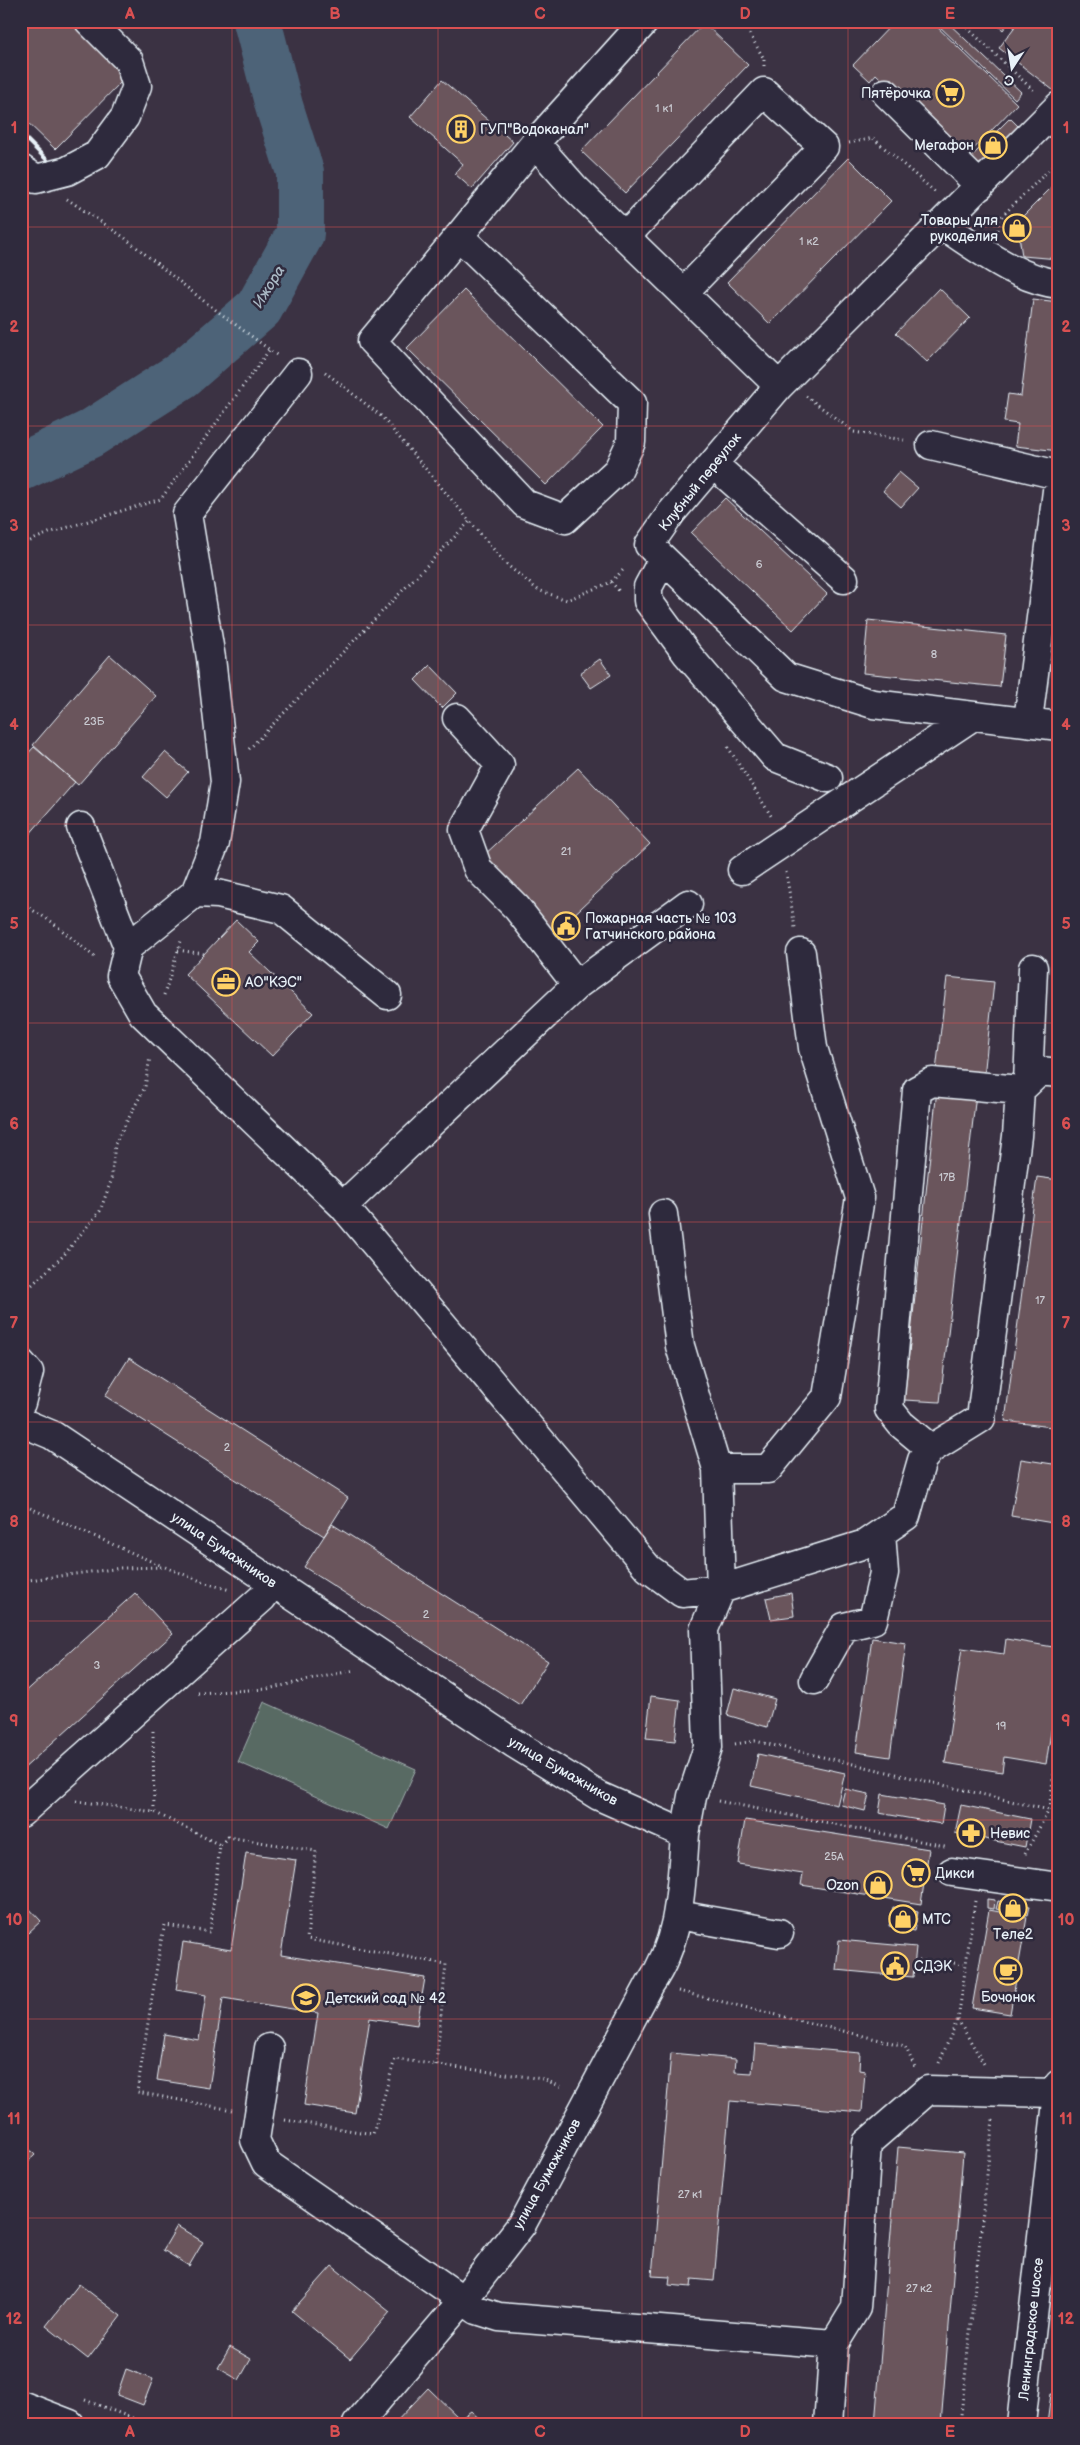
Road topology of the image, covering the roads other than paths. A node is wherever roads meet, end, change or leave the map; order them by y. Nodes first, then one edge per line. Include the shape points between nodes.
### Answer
1 (89, 21) edge
2 (645, 21) edge
3 (886, 93) dead end
4 (1050, 102) edge
5 (535, 143) junction
6 (29, 174) edge
7 (980, 186) junction
8 (949, 218) junction
9 (459, 236) junction
10 (626, 236) junction
11 (1059, 284) edge
12 (683, 293) junction
13 (298, 373) road end
14 (782, 383) junction
15 (931, 445) road end
16 (713, 464) junction
17 (1058, 476) edge
18 (663, 559) junction
19 (844, 579) dead end
20 (973, 716) junction
21 (457, 718) dead end
22 (1028, 721) junction
23 (1059, 726) edge
24 (828, 778) dead end
25 (81, 827) dead end
26 (742, 870) dead end
27 (195, 893) junction
28 (688, 904) dead end
29 (128, 947) junction
30 (801, 953) road end
31 (1033, 968) dead end
32 (576, 985) junction
33 (387, 995) dead end
34 (1059, 1073) edge
35 (1024, 1086) junction
36 (343, 1206) junction
37 (663, 1214) dead end
38 (21, 1363) edge
39 (21, 1403) edge
40 (21, 1422) edge
41 (930, 1449) junction
42 (718, 1469) junction
43 (881, 1533) junction
44 (721, 1589) junction
45 (267, 1590) junction
46 (814, 1680) dead end
47 (31, 1804) edge
48 (685, 1834) junction
49 (949, 1859) road end
50 (1059, 1888) edge
51 (678, 1915) junction
52 (779, 1933) dead end
53 (269, 2048) dead end
54 (1058, 2089) edge
55 (463, 2300) junction
56 (834, 2344) junction
57 (21, 2405) edge
58 (70, 2424) edge
59 (357, 2424) edge
60 (828, 2424) edge
61 (1021, 2424) edge

1 - 6 street via 129,61 137,86 125,117 97,156 67,171
2 - 5 street
3 - 7 street
4 - 7 street, Клубный переулок
5 - 9 street
5 - 10 street via 574,187
7 - 8 street, Клубный переулок
8 - 11 street via 1003,264 1041,282
8 - 14 street, Клубный переулок
9 - 9 street via 372,341 525,504 565,519 618,470 631,442 632,403
10 - 12 street
10 - 12 street via 764,92 824,147
12 - 14 street
13 - 27 street via 187,514 211,658 225,782 215,843
14 - 16 street, Клубный переулок
15 - 17 street
16 - 18 street, Клубный переулок via 649,545
16 - 19 street
17 - 22 street
18 - 20 street, Клубный переулок via 786,677 873,704
18 - 24 street via 648,587 648,600 687,654 775,757
20 - 22 street, Клубный переулок
20 - 26 street
21 - 32 street via 500,766 464,830 478,869 518,908
22 - 23 street, Клубный переулок
25 - 29 street
27 - 29 street
27 - 33 street via 218,894 281,909
28 - 32 street
29 - 36 street via 121,976 143,1014
30 - 42 street via 813,1048 860,1198 827,1397 768,1469
31 - 35 street
32 - 36 street
34 - 35 street via 1040,1071
35 - 41 street via 981,1418
35 - 41 street via 932,1082 917,1090 889,1409
36 - 44 street via 648,1568 682,1593
37 - 42 street via 680,1346
38 - 39 street via 29,1372
40 - 45 street, улица Бумажников via 52,1435
41 - 43 street via 922,1460 906,1516
42 - 44 street
43 - 44 street via 865,1544
43 - 46 street via 884,1573 873,1620 844,1628
44 - 48 street via 704,1630 708,1748 692,1796
45 - 47 street
45 - 48 street, улица Бумажников via 392,1663 599,1796
48 - 51 street, улица Бумажников
49 - 50 street via 1011,1882
51 - 52 street
51 - 55 street, улица Бумажников via 663,1965 522,2224
53 - 55 street via 255,2140 266,2163
54 - 56 street via 928,2090 867,2143 856,2308
54 - 61 street, Ленинградское шоссе
55 - 56 street via 477,2310 499,2317
55 - 59 street, улица Бумажников
56 - 60 street
57 - 58 street

